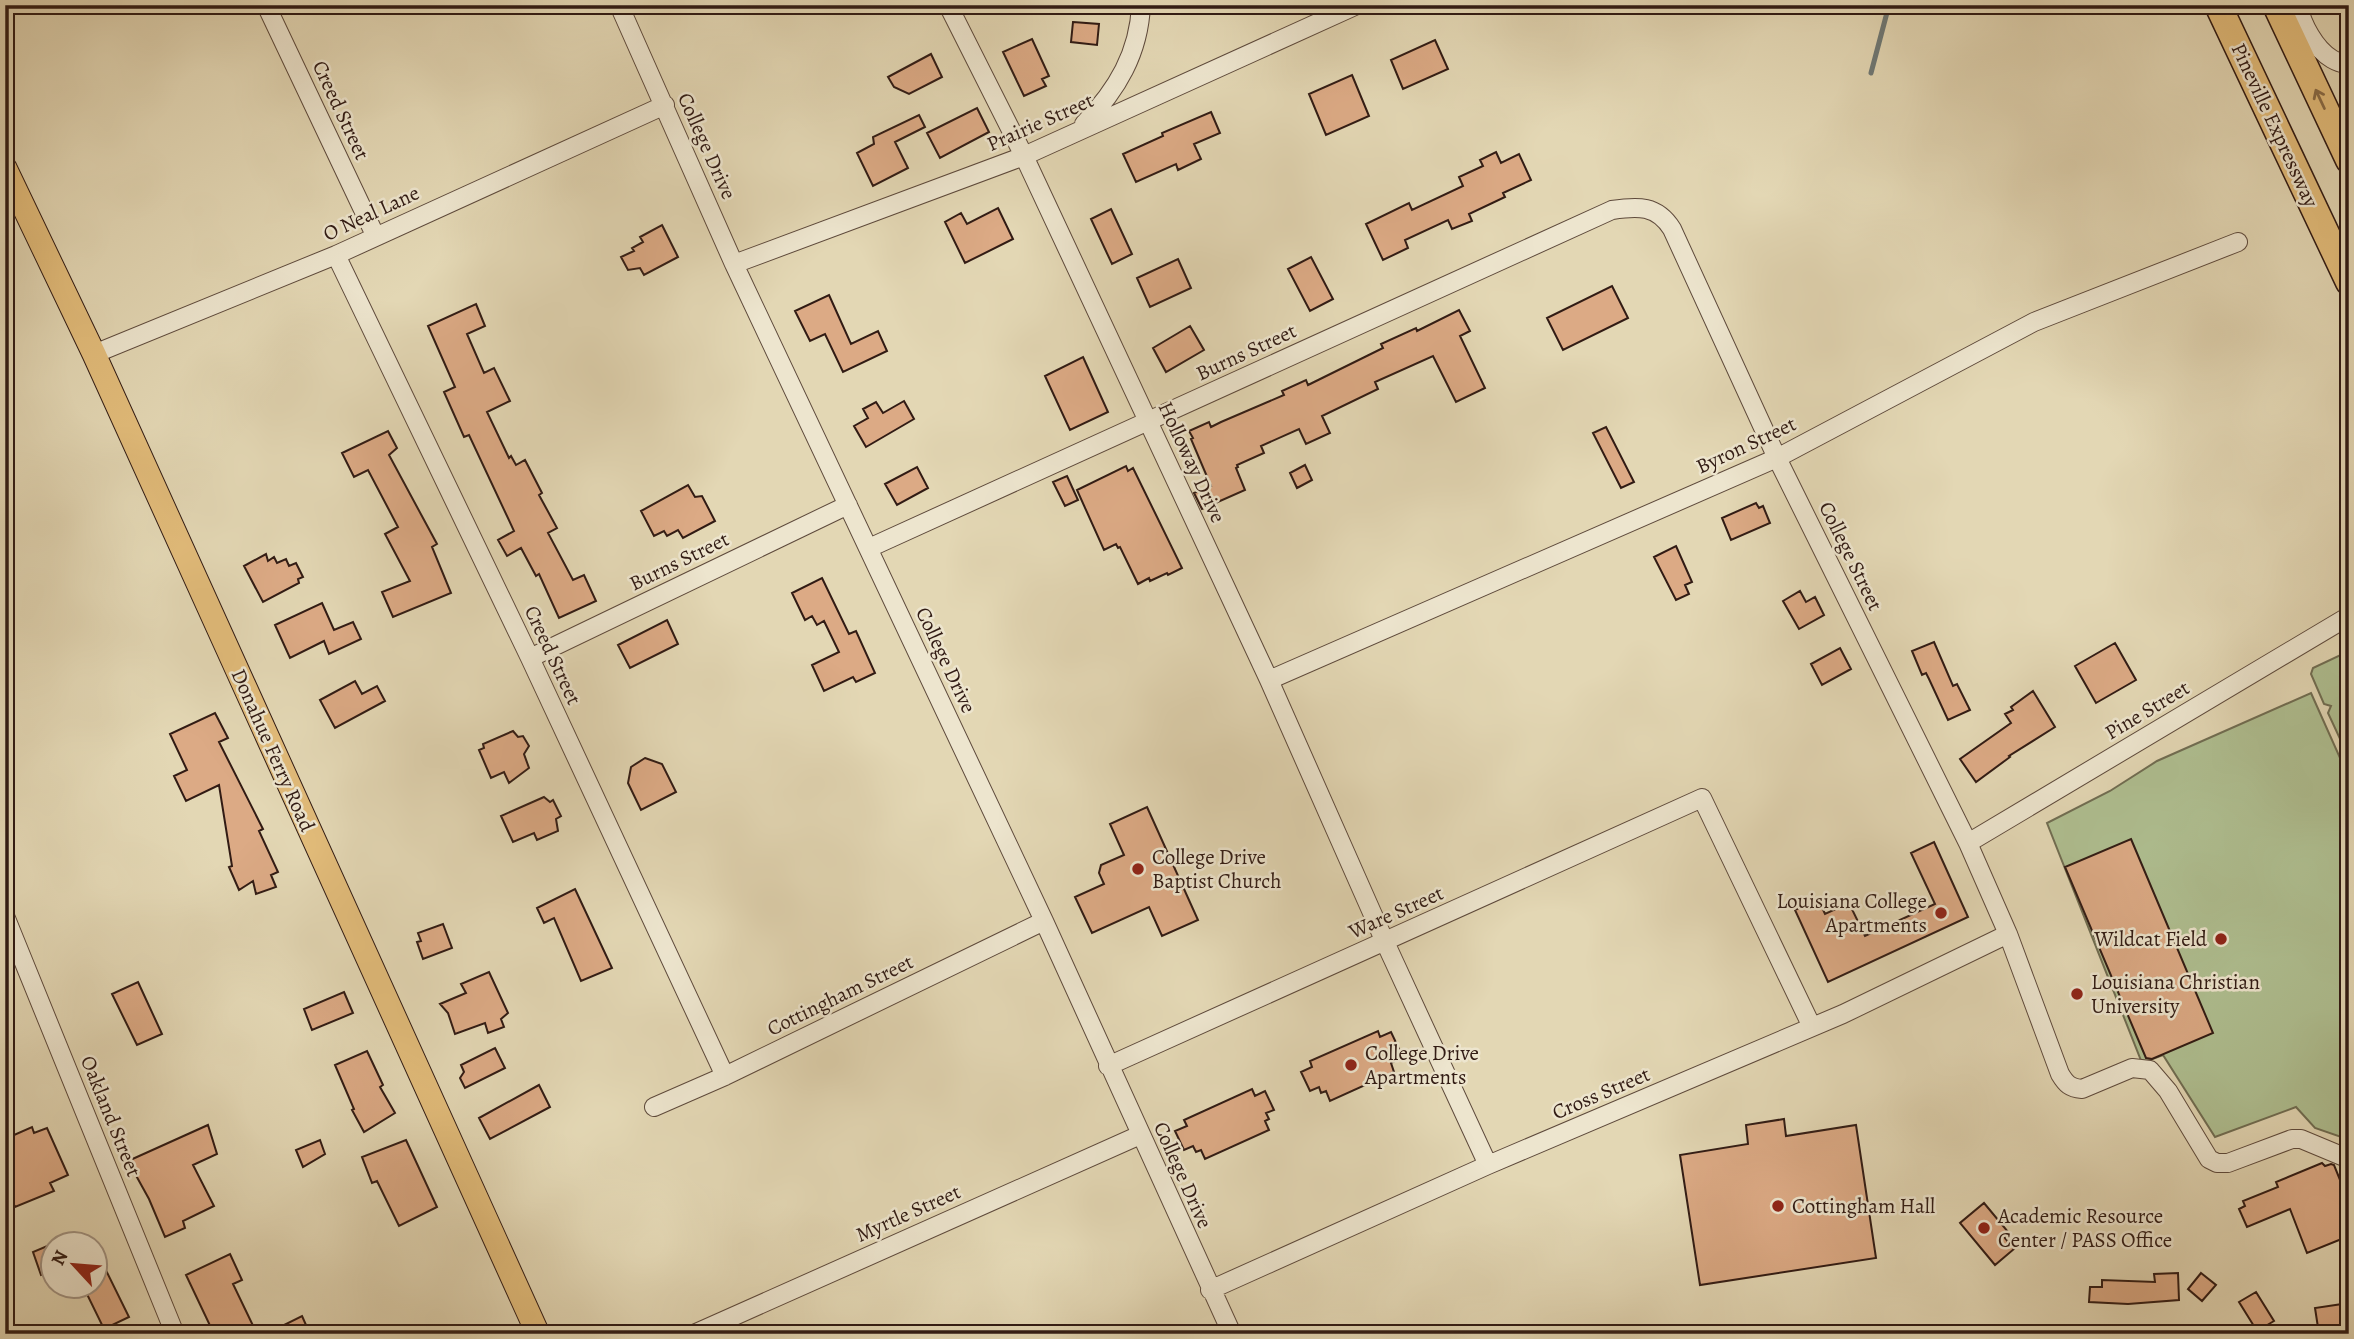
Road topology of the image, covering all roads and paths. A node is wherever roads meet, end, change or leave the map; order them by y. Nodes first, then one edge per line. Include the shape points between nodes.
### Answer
1 (266, 5) edge
2 (619, 5) edge
3 (948, 5) edge
4 (1141, 5) edge
5 (1357, 5) edge
6 (2218, 5) edge
7 (2276, 5) edge
8 (2298, 5) edge
9 (2349, 65) edge
10 (665, 105) junction
11 (1077, 131) junction
12 (1024, 156) junction
13 (2349, 160) edge
14 (5, 168) edge
15 (1645, 207) joint
16 (375, 235) junction
17 (2238, 242) dead end
18 (336, 255) junction
19 (734, 264) junction
20 (2349, 282) edge
21 (94, 354) junction
22 (1147, 422) junction
23 (1777, 458) junction
24 (848, 505) junction
25 (869, 548) junction
26 (2349, 616) edge
27 (530, 658) junction
28 (1269, 680) junction
29 (1968, 843) junction
30 (5, 916) edge
31 (1044, 921) junction
32 (2008, 934) junction
33 (1385, 942) junction
34 (1812, 1027) junction
35 (1108, 1066) junction
36 (725, 1076) junction
37 (654, 1107) dead end
38 (1140, 1135) junction
39 (2349, 1159) edge
40 (1488, 1165) junction
41 (1210, 1290) junction
42 (175, 1334) edge
43 (538, 1334) edge
44 (694, 1334) edge
45 (1232, 1334) edge

1 - 16 street, Creed Street
2 - 10 street, College Drive
3 - 12 street, Holloway Drive
4 - 11 street via 1133,51 1121,79
5 - 11 street, Prairie Street
6 - 20 highway, Pineville Expressway
13 -> 7 highway
8 - 9 street via 2302,22 2315,41 2331,59
10 - 16 street, O Neal Lane
10 - 19 street, College Drive
11 - 12 street, Prairie Street
12 - 19 street, Prairie Street
12 - 22 street, Holloway Drive
14 - 21 main road, Donahue Ferry Road
15 - 22 street, Burns Street via 1612,210
15 - 23 street, College Street via 1657,212 1672,229
16 - 18 street, O Neal Lane
17 - 23 street, Byron Street via 2034,322
18 - 21 street, O Neal Lane
18 - 27 street, Creed Street
19 - 24 street, College Drive
21 - 43 main road, Donahue Ferry Road
22 - 25 street, Burns Street
22 - 28 street, Holloway Drive
23 - 28 street, Byron Street
23 - 29 street, College Street
24 - 25 street, College Drive
24 - 27 street, Burns Street
25 - 31 street, College Drive
26 - 29 street, Pine Street
27 - 36 street, Creed Street
28 - 33 street, Holloway Drive
29 - 32 street, College Street
30 - 42 street, Oakland Street
31 - 35 street, College Drive
31 - 36 street, Cottingham Street
32 - 34 street, Cross Street
32 - 39 street, College Street via 2066,1084 2082,1088 2132,1068 2150,1070 2168,1091 2208,1159 2217,1163 2292,1139
33 - 34 street, Ware Street via 1702,797
33 - 35 street, Ware Street
33 - 40 street, Holloway Drive
34 - 40 street, Cross Street
35 - 38 street, College Drive
36 - 37 street, Cottingham Street
38 - 41 street, College Drive
38 - 44 street, Myrtle Street
40 - 41 street, Cross Street
41 - 45 street, College Drive

